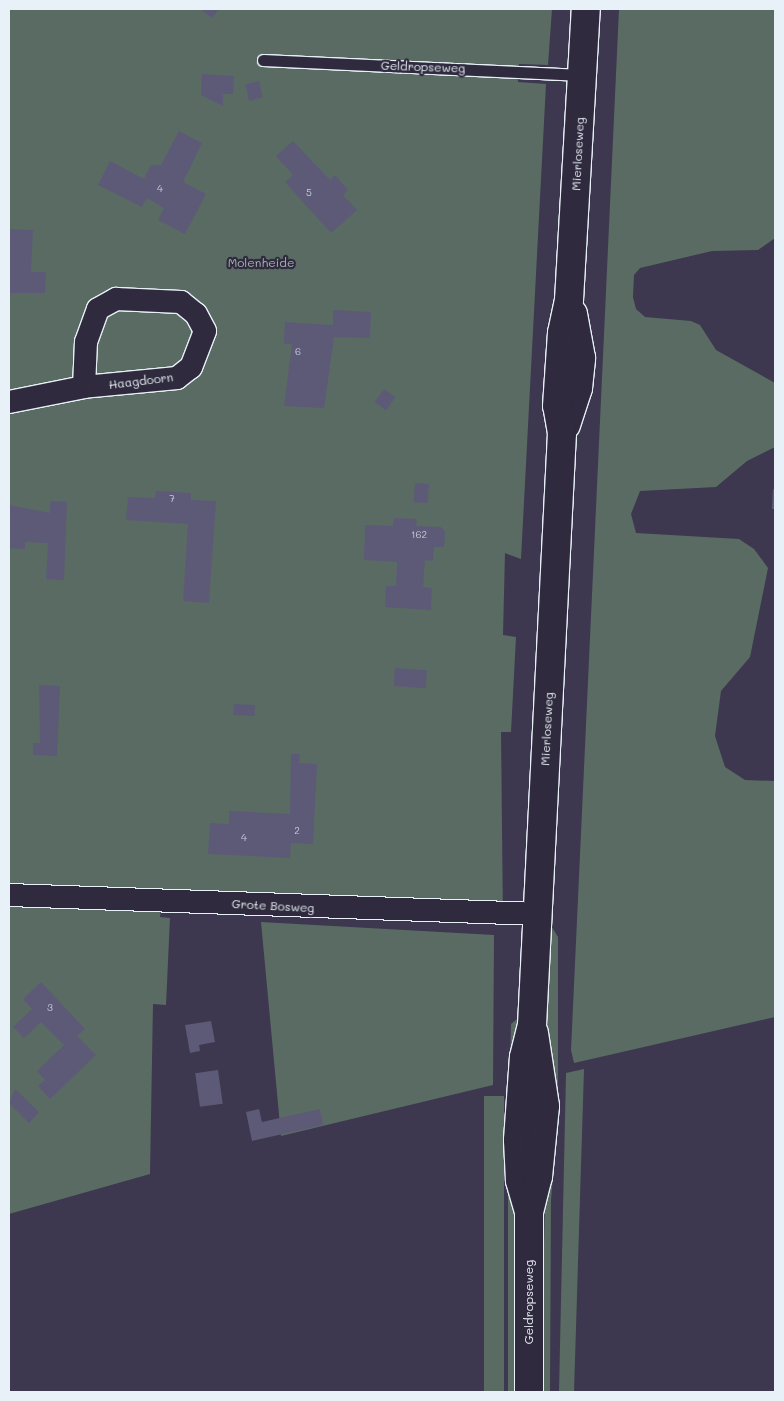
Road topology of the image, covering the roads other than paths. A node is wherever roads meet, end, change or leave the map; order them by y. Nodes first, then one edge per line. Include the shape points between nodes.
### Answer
1 (586, 9) edge
2 (263, 60) dead end
3 (582, 75) junction
4 (84, 387) junction
5 (9, 402) edge
6 (9, 895) edge
7 (538, 914) junction
8 (532, 1081) joint
9 (528, 1392) edge

1 - 3 main road, Mierloseweg
2 - 3 lane, Geldropseweg
3 - 7 main road, Mierloseweg via 569,300 562,333 557,406 562,433
4 - 4 street, Haagdoorn via 86,342 98,309 116,299 152,300 181,302 196,314 205,331 201,351 177,378
4 - 5 street, Haagdoorn
6 - 7 street, Grote Bosweg
7 - 8 main road, Mierloseweg
8 - 9 main road, Geldropseweg via 517,1159 529,1212

